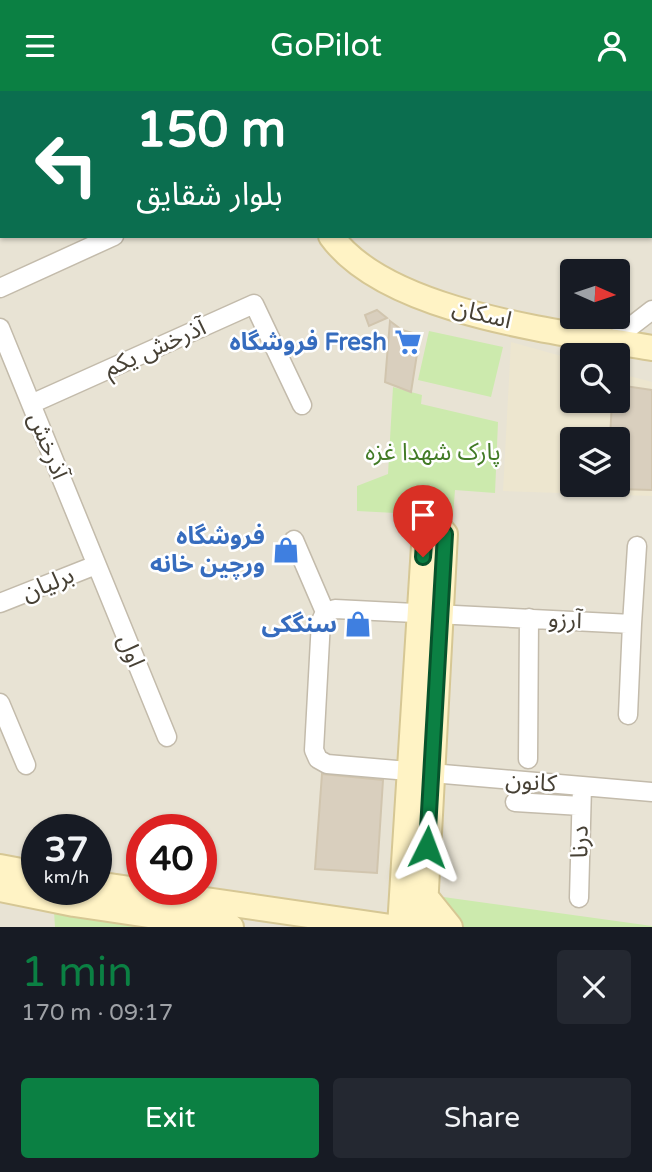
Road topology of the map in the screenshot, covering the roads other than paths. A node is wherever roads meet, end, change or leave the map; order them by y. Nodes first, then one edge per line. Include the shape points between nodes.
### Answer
1 (110, 238) edge
2 (333, 238) edge
3 (0, 288) edge
4 (652, 310) edge
5 (0, 328) edge
6 (612, 341) junction
7 (652, 348) edge
8 (31, 404) junction
9 (302, 405) dead end
10 (294, 540) dead end
11 (637, 545) dead end
12 (96, 565) junction
13 (0, 603) edge
14 (330, 610) junction
15 (430, 613) junction
16 (529, 618) junction
17 (632, 624) junction
18 (0, 703) edge
19 (628, 715) dead end
20 (167, 737) dead end
21 (528, 759) dead end
22 (26, 765) dead end
23 (421, 772) junction
24 (582, 786) junction
25 (652, 792) edge
26 (515, 802) dead end
27 (581, 806) junction
28 (0, 867) edge
29 (21, 871) edge
30 (112, 886) edge
31 (0, 890) edge
32 (414, 895) junction
33 (579, 898) dead end
34 (356, 922) junction
35 (231, 927) edge
36 (391, 927) edge
37 (400, 927) edge
38 (424, 927) edge
39 (450, 927) edge

1 - 3 street
2 - 6 street, اسکان via 389,284 430,302
4 - 6 street
5 - 8 street, آذرخش
6 - 7 street, اسکان
8 - 9 street, آذرخش یکم via 254,304
8 - 12 street, آذرخش
10 - 14 street
11 - 17 street
12 - 13 street, برلیان
12 - 20 street, اول
14 - 15 street, آرزو
14 - 23 street, کانون via 321,621 314,750 318,759 327,764
15 - 16 street, آرزو
15 - 23 street
16 - 17 street, آرزو
16 - 21 street
17 - 19 street
18 - 22 street
23 - 24 street, کانون
23 - 32 street
24 - 25 street, کانون
24 - 27 street, درنا
26 - 27 street
27 - 33 street, درنا
28 - 29 street
30 - 34 street
31 - 35 street
32 - 34 street
32 - 37 street
32 - 38 street
32 - 39 street
34 - 36 street

